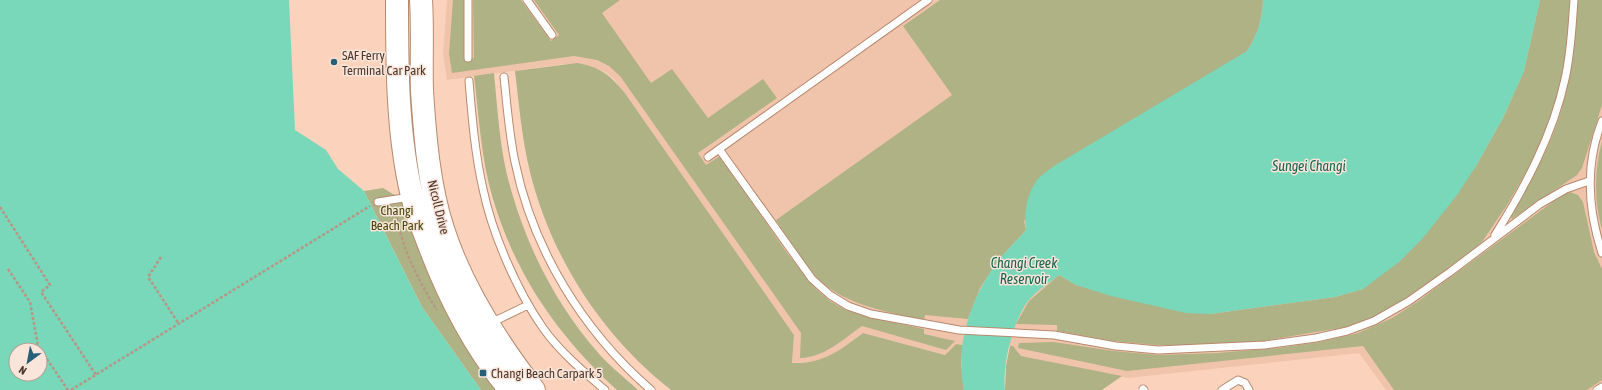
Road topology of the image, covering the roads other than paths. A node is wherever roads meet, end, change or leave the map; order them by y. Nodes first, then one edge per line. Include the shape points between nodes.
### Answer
1 (397, 0) edge
2 (422, 0) edge
3 (468, 0) edge
4 (527, 0) edge
5 (928, 0) edge
6 (1574, 0) edge
7 (552, 35) dead end
8 (468, 58) dead end
9 (504, 77) dead end
10 (469, 81) dead end
11 (1602, 121) edge
12 (719, 149) junction
13 (708, 157) dead end
14 (1589, 182) junction
15 (423, 195) junction
16 (378, 202) road end
17 (1493, 239) junction
18 (1602, 253) edge
19 (528, 304) junction
20 (477, 326) junction
21 (1602, 387) edge
22 (510, 390) edge
23 (534, 390) edge
24 (605, 390) edge
25 (651, 390) edge
26 (1222, 390) edge
27 (1250, 390) edge
28 (1598, 390) edge

1 - 15 main road, Nicoll Drive via 398,72 403,142
2 - 15 main road, Nicoll Drive via 422,90 426,136
3 - 8 lane
4 - 7 lane
5 - 12 lane
6 - 17 lane via 1566,78 1554,120 1538,160
9 - 25 lane via 515,162 526,205 554,270 585,318 616,356
10 - 19 lane via 475,146 483,190 498,239
11 - 14 lane
12 - 13 lane
12 - 17 lane via 798,262 830,295 848,306 871,314 958,330 1054,335 1116,346 1158,350 1265,345 1316,338 1347,331 1374,321 1409,301
14 - 17 lane via 1566,189 1540,204
14 - 18 lane via 1594,228
15 - 16 lane
15 - 20 main road, Nicoll Drive via 443,228
19 - 20 lane via 499,319
19 - 24 lane via 558,346
20 - 22 main road, Nicoll Drive via 490,366
20 - 23 main road, Nicoll Drive via 507,355
21 - 28 lane
26 - 27 lane via 1238,380

